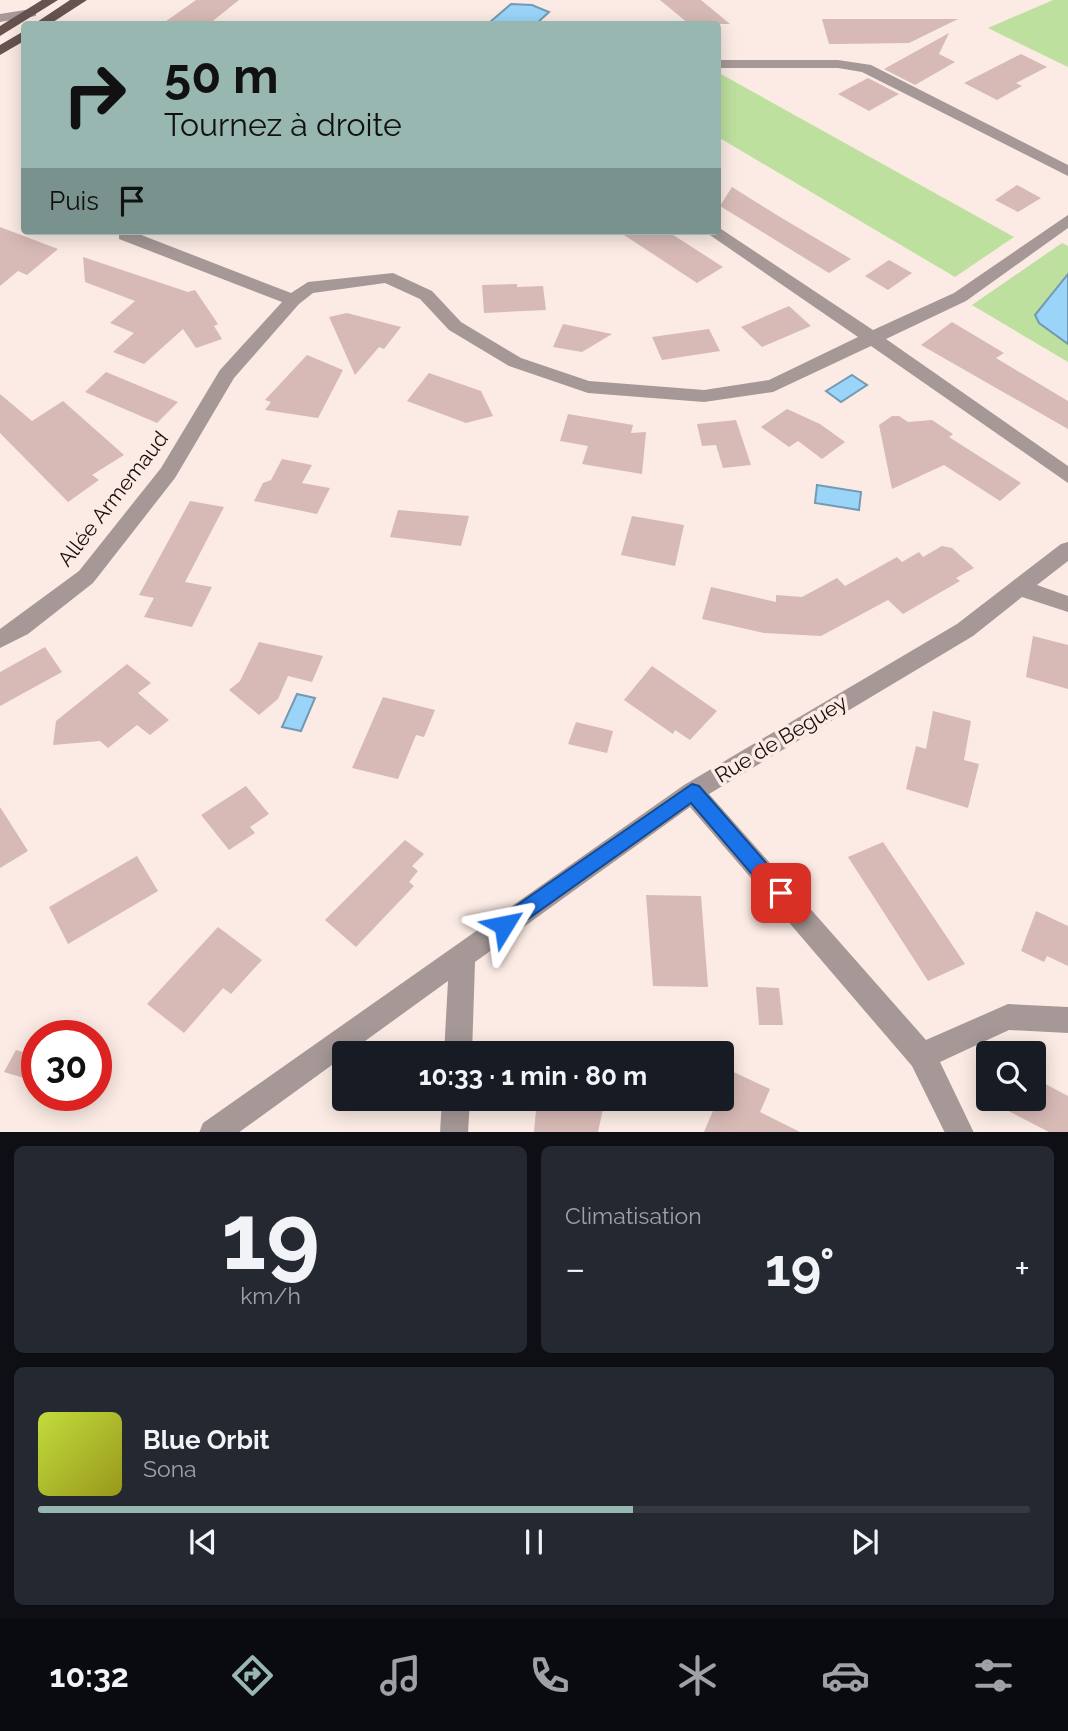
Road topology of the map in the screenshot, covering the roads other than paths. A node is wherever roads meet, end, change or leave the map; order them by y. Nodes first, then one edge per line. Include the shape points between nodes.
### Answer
1 (51, 0) edge
2 (80, 0) edge
3 (31, 13) junction
4 (0, 18) edge
5 (46, 21) edge
6 (0, 32) edge
7 (21, 37) edge
8 (0, 51) edge
9 (721, 64) edge
10 (1068, 171) edge
11 (1068, 220) edge
12 (125, 235) dead end
13 (718, 235) edge
14 (293, 300) junction
15 (872, 338) junction
16 (1068, 476) edge
17 (1068, 550) edge
18 (1020, 588) junction
19 (1068, 604) edge
20 (0, 639) edge
21 (692, 792) junction
22 (462, 955) junction
23 (1068, 1020) edge
24 (458, 1041) edge
25 (922, 1056) junction
26 (455, 1111) edge
27 (212, 1132) edge
28 (454, 1132) edge
29 (960, 1132) edge

1 - 3 main road
2 - 5 main road
3 - 4 street
3 - 6 main road
7 - 8 main road
9 - 10 street via 866,68
11 - 15 street via 960,297
12 - 14 street
13 - 15 street
14 - 15 street via 307,288 387,276 426,295 455,326 515,362 588,387 704,396 773,386
14 - 20 street, Allée Armemaud via 227,374 168,473 86,577
15 - 16 street
17 - 18 street, Rue de Beguey
18 - 19 street
18 - 21 street, Rue de Beguey via 965,630
21 - 22 street, Rue de Beguey
21 - 25 street
22 - 24 street
22 - 27 street, Rue de Beguey
23 - 25 street via 1008,1017
25 - 29 street
26 - 28 street

